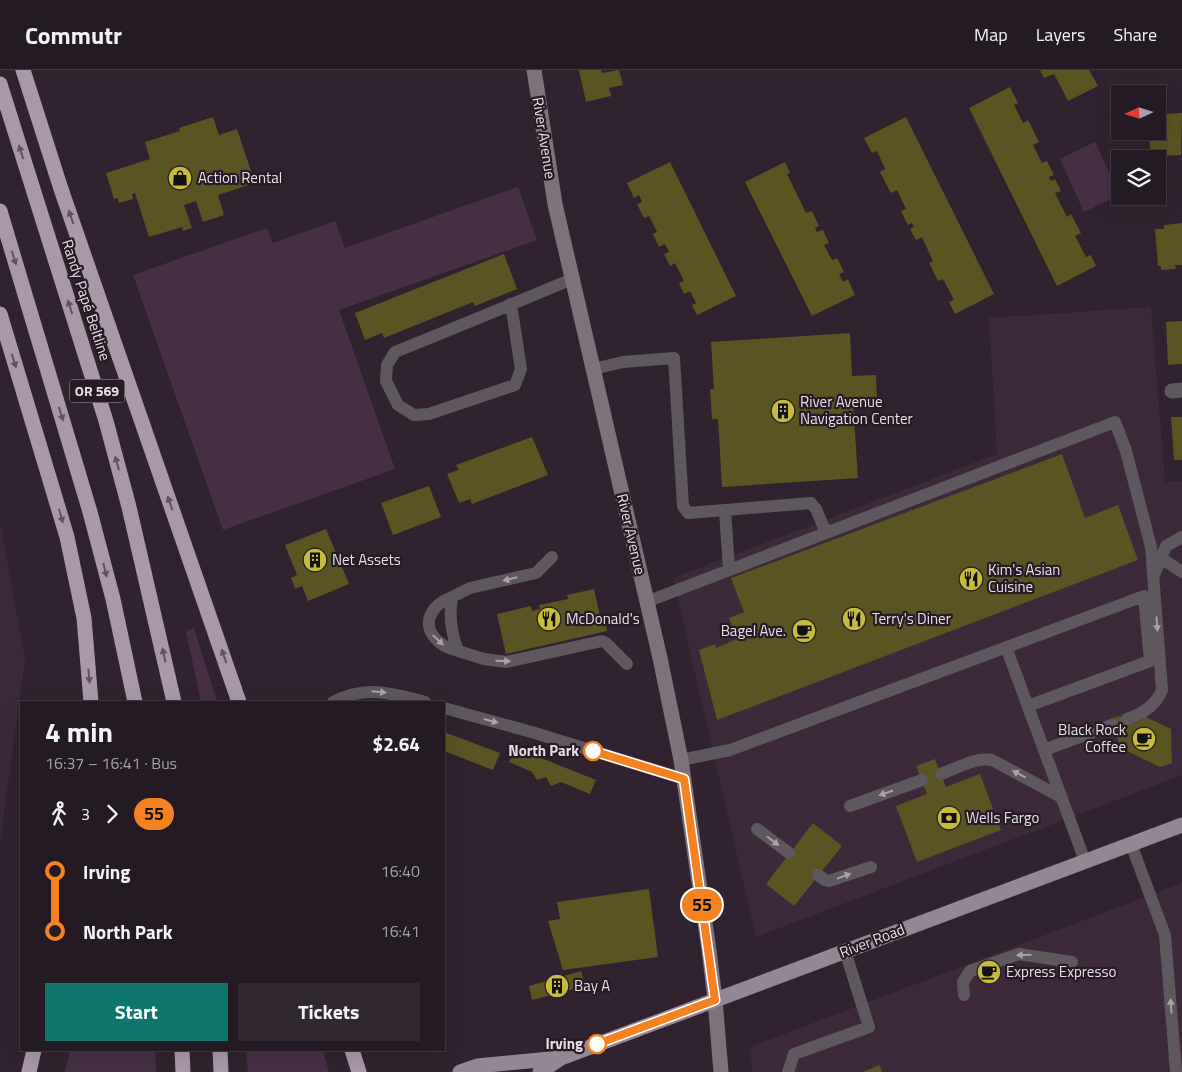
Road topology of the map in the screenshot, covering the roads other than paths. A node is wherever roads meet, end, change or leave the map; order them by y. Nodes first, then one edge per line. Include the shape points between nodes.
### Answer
1 (23, 70) edge
2 (534, 70) edge
3 (0, 84) edge
4 (0, 212) edge
5 (572, 279) junction
6 (511, 304) junction
7 (0, 314) edge
8 (593, 369) junction
9 (725, 510) junction
10 (826, 533) junction
11 (1182, 537) edge
12 (552, 557) dead end
13 (1161, 558) junction
14 (728, 570) junction
15 (1182, 572) edge
16 (1154, 575) junction
17 (452, 596) junction
18 (1144, 596) junction
19 (646, 602) junction
20 (1006, 647) junction
21 (458, 651) junction
22 (627, 664) dead end
23 (91, 701) edge
24 (135, 701) edge
25 (174, 701) edge
26 (240, 701) edge
27 (336, 701) edge
28 (421, 701) edge
29 (1028, 706) junction
30 (445, 708) edge
31 (1127, 719) dead end
32 (1112, 725) dead end
33 (1044, 750) junction
34 (681, 760) junction
35 (941, 774) dead end
36 (684, 779) junction
37 (922, 780) dead end
38 (1062, 797) junction
39 (850, 806) dead end
40 (1182, 825) edge
41 (757, 829) dead end
42 (1130, 844) junction
43 (789, 854) dead end
44 (1085, 862) junction
45 (871, 867) dead end
46 (818, 875) dead end
47 (845, 951) junction
48 (1072, 962) dead end
49 (964, 995) dead end
50 (715, 1000) junction
51 (1178, 1030) edge
52 (34, 1051) edge
53 (182, 1051) edge
54 (352, 1051) edge
55 (561, 1058) junction
56 (29, 1072) edge
57 (183, 1072) edge
58 (359, 1072) edge
59 (460, 1072) edge
60 (540, 1072) edge
61 (721, 1072) edge
62 (788, 1072) edge
63 (1176, 1072) edge

26 -> 1 highway via 61,189
2 - 5 street, River Avenue via 554,196
25 -> 3 highway, Randy Papé Beltline / OR 569 via 106,421
4 -> 24 highway, OR 569 via 90,512
5 - 6 lane
5 - 8 street, River Avenue
6 - 6 lane via 395,352 387,365 386,381 398,405 414,415 429,414 515,385 521,369
7 -> 23 highway via 67,537 84,618
8 - 9 lane via 624,362 674,358 683,506 688,513
8 - 19 street, River Avenue
9 - 10 lane via 811,503
9 - 14 lane
10 - 14 lane
10 - 16 lane via 1115,422 1126,451 1151,547
11 - 13 lane via 1166,546
12 -> 17 lane via 536,572 470,588
13 - 15 lane
13 - 16 lane
14 - 19 lane
16 - 18 lane
16 -> 31 lane via 1162,690 1151,706
17 - 21 lane via 451,622
17 -> 21 lane via 433,609 428,628 443,645
18 - 20 lane
18 - 29 lane via 1150,661
19 - 34 street, River Avenue
20 - 29 lane
20 - 34 lane via 730,750
21 -> 22 lane via 506,662 602,641
27 -> 28 lane via 369,691
29 - 33 lane
30 -> 36 lane
32 - 33 lane
33 - 38 lane
34 - 36 street, River Avenue
38 -> 35 lane via 992,760 976,761
36 - 50 street, River Avenue
37 -> 39 lane
38 - 44 lane
40 - 42 main road, River Road
41 -> 43 lane
42 - 44 main road, River Road
51 -> 42 lane via 1165,934
44 - 47 main road, River Road
46 -> 45 lane via 829,881
47 - 50 main road, River Road
47 - 62 lane via 869,1027 794,1054
48 -> 49 lane via 1019,954 970,972 964,982
50 - 55 main road, River Road
50 - 61 street, River Avenue
51 - 63 lane
52 - 56 highway
53 - 57 highway
54 - 58 highway
55 - 59 main road, River Road via 477,1066
55 - 60 main road, River Road

